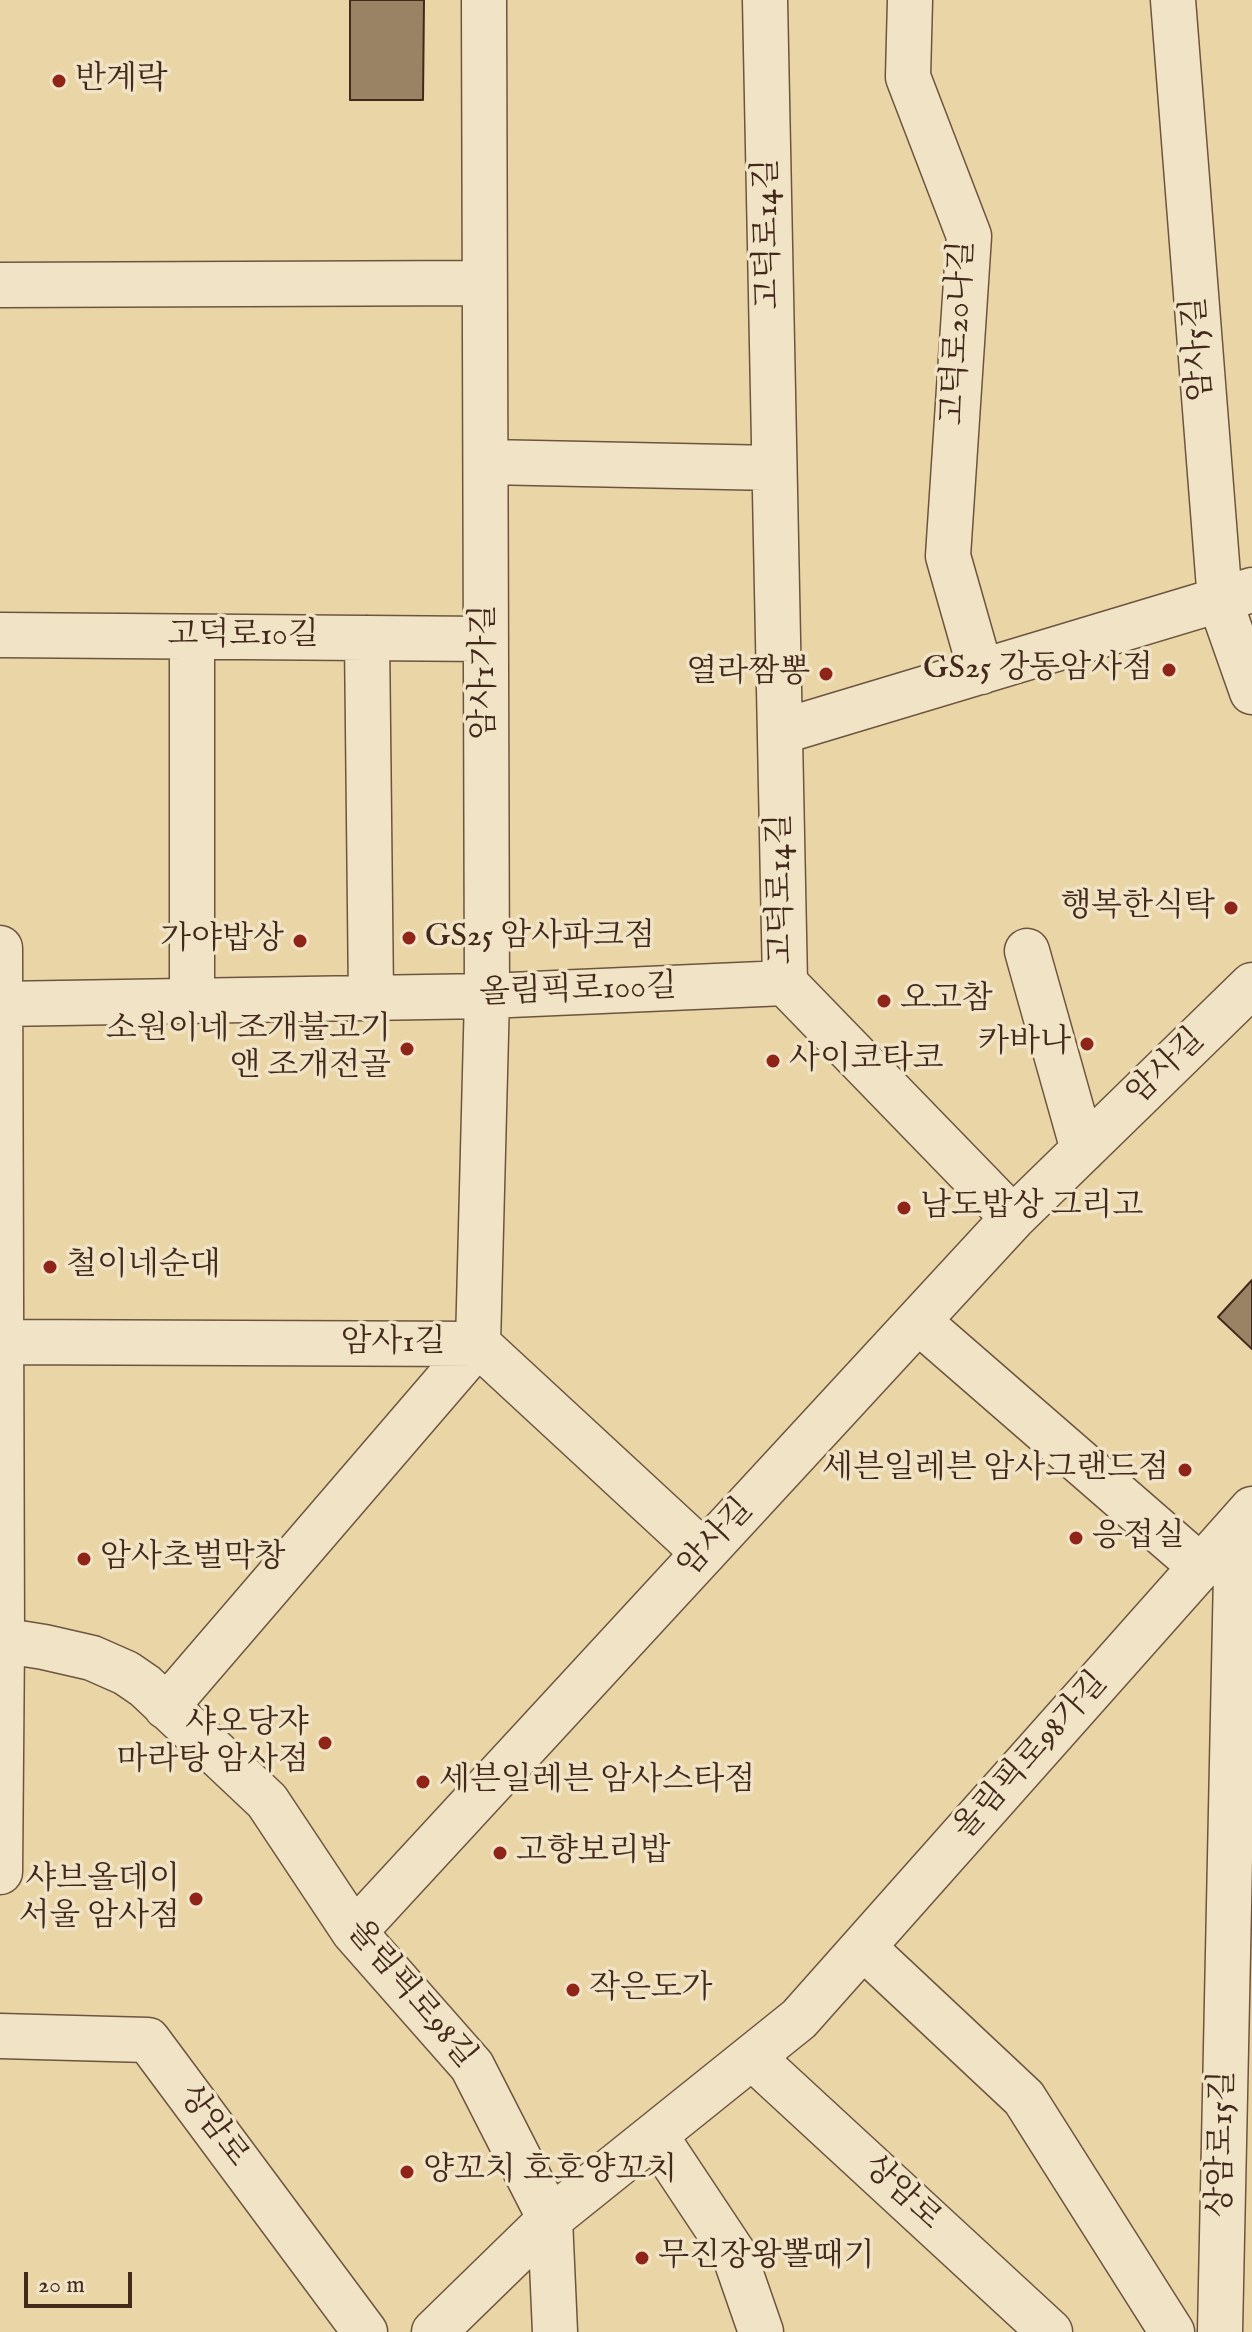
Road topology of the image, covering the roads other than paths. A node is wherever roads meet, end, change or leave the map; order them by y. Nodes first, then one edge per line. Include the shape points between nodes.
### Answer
1 (484, 0) edge
2 (765, 0) edge
3 (910, 0) edge
4 (1173, 0) edge
5 (484, 283) junction
6 (0, 285) edge
7 (487, 462) junction
8 (774, 468) junction
9 (1236, 596) edge
10 (0, 635) edge
11 (192, 637) junction
12 (367, 638) junction
13 (486, 639) junction
14 (981, 672) junction
15 (1252, 692) edge
16 (780, 732) junction
17 (0, 948) edge
18 (1027, 951) dead end
19 (785, 983) junction
20 (1252, 985) edge
21 (487, 996) junction
22 (371, 998) junction
23 (192, 1001) junction
24 (0, 1004) edge
25 (1083, 1150) junction
26 (1013, 1218) junction
27 (918, 1321) junction
28 (1, 1342) edge
29 (478, 1344) junction
30 (1244, 1517) edge
31 (704, 1553) junction
32 (1201, 1567) junction
33 (1, 1640) edge
34 (166, 1707) junction
35 (1242, 1794) edge
36 (0, 1872) edge
37 (354, 1932) junction
38 (863, 1947) junction
39 (1240, 1956) edge
40 (0, 2036) edge
41 (752, 2057) junction
42 (655, 2135) junction
43 (550, 2219) junction
44 (365, 2332) edge
45 (434, 2332) edge
46 (555, 2332) edge
47 (761, 2332) edge
48 (1050, 2332) edge
49 (1172, 2332) edge
50 (1213, 2332) edge

1 - 5 street, 암사1가길
2 - 8 street, 고덕로14길
3 - 14 street, 고덕로20나길 via 908,77 969,236 948,556
4 - 9 street, 암사5길
5 - 6 street
5 - 7 street, 암사1가길
7 - 8 street
7 - 13 street, 암사1가길
8 - 16 street, 고덕로14길
9 - 14 street
9 - 15 street, 암사5길
10 - 11 street, 고덕로10길
11 - 12 street, 고덕로10길
11 - 23 street
12 - 13 street, 고덕로10길
12 - 22 street
13 - 21 street, 암사1가길
14 - 16 street
16 - 19 street, 고덕로14길
17 - 24 street
18 - 25 street
19 - 21 street, 올림픽로100길
19 - 26 street, 고덕로14길
20 - 25 street, 암사길
21 - 22 street, 올림픽로100길
21 - 29 street, 암사1가길
22 - 23 street, 올림픽로100길
23 - 24 street, 올림픽로100길
24 - 28 street
25 - 26 street, 암사길
26 - 27 street, 암사길
27 - 31 street, 암사길
27 - 32 street
28 - 29 street, 암사1길
28 - 33 street
29 - 31 street, 암사1길
29 - 34 street
30 - 32 street, 올림픽로98가길
30 - 35 street, 상암로15길
31 - 37 street, 암사길
32 - 38 street, 올림픽로98가길
33 - 34 street, 올림픽로98길 via 92,1658 126,1673
33 - 36 street
34 - 37 street, 올림픽로98길 via 267,1801
35 - 39 street, 상암로15길
37 - 43 street, 올림픽로98길 via 472,2066
38 - 41 street, 올림픽로98가길 via 799,2019
38 - 49 street via 1024,2098
39 - 50 street, 상암로15길
40 - 44 street, 상암로 via 148,2040
41 - 42 street, 올림픽로98가길
41 - 48 street, 상암로
42 - 43 street, 올림픽로98가길
42 - 47 street via 734,2254
43 - 45 street
43 - 46 street, 올림픽로98길

